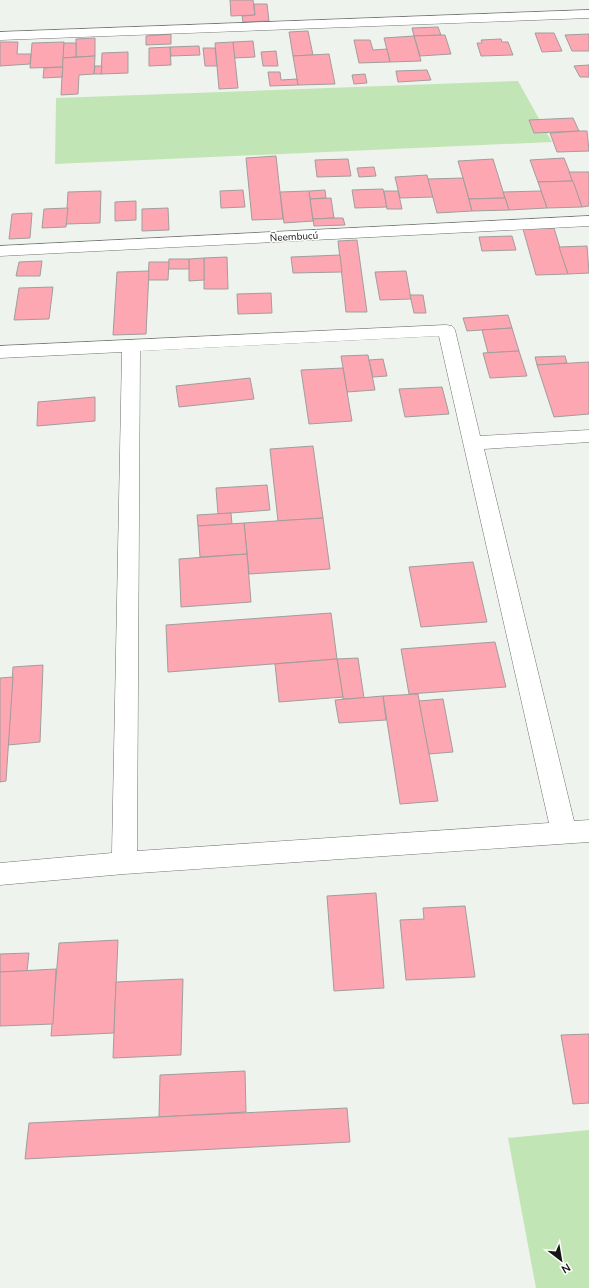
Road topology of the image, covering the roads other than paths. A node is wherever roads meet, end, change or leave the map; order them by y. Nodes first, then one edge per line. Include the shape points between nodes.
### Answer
1 (589, 14) edge
2 (0, 36) edge
3 (589, 221) edge
4 (0, 251) edge
5 (131, 345) junction
6 (0, 352) edge
7 (589, 436) edge
8 (473, 443) junction
9 (589, 830) edge
10 (564, 833) junction
11 (124, 863) junction
12 (0, 874) edge

1 - 2 street
3 - 4 street, Ñeembucú
5 - 6 street
5 - 8 street via 446,330
5 - 11 street
7 - 8 street
8 - 10 street
9 - 10 street
10 - 11 street
11 - 12 street

